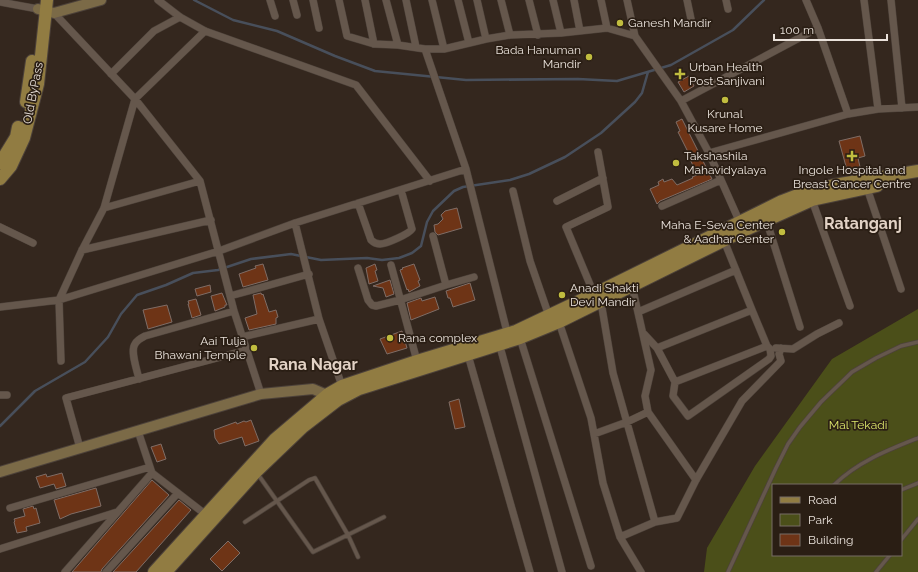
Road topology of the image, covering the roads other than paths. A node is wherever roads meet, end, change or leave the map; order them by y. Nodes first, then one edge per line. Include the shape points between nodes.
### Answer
1 (101, 0) edge
2 (158, 0) edge
3 (270, 0) edge
4 (292, 0) edge
5 (313, 0) edge
6 (338, 0) edge
7 (364, 0) edge
8 (386, 0) edge
9 (406, 0) edge
10 (432, 0) edge
11 (458, 0) edge
12 (477, 0) edge
13 (501, 0) edge
14 (529, 0) edge
15 (553, 0) edge
16 (574, 0) edge
17 (601, 0) edge
18 (627, 0) edge
19 (687, 0) edge
20 (726, 0) edge
21 (806, 0) edge
22 (864, 0) edge
23 (891, 0) edge
24 (0, 2) edge
25 (45, 7) edge
26 (728, 9) dead end
27 (296, 15) dead end
28 (275, 16) dead end
29 (180, 17) junction
30 (691, 19) dead end
31 (319, 28) dead end
32 (607, 28) junction
33 (818, 28) junction
34 (206, 31) junction
35 (580, 31) junction
36 (561, 33) junction
37 (538, 35) junction
38 (510, 36) junction
39 (635, 36) junction
40 (486, 39) junction
41 (469, 43) junction
42 (374, 44) junction
43 (398, 45) junction
44 (416, 47) junction
45 (425, 49) junction
46 (444, 49) junction
47 (111, 74) junction
48 (135, 99) junction
49 (681, 101) junction
50 (918, 107) edge
51 (902, 108) junction
52 (878, 109) junction
53 (848, 114) junction
54 (598, 152) dead end
55 (709, 153) junction
56 (0, 164) edge
57 (918, 171) edge
58 (466, 173) junction
59 (602, 178) junction
60 (0, 179) edge
61 (721, 180) junction
62 (918, 180) edge
63 (200, 181) junction
64 (430, 181) junction
65 (867, 188) junction
66 (401, 190) junction
67 (513, 191) dead end
68 (812, 200) junction
69 (556, 201) dead end
70 (358, 203) junction
71 (662, 206) dead end
72 (104, 208) junction
73 (764, 216) junction
74 (211, 220) junction
75 (296, 223) junction
76 (0, 227) edge
77 (742, 227) junction
78 (433, 236) dead end
79 (722, 236) junction
80 (33, 243) dead end
81 (82, 250) junction
82 (219, 250) junction
83 (391, 265) dead end
84 (358, 268) dead end
85 (736, 270) junction
86 (309, 274) junction
87 (474, 277) dead end
88 (446, 285) junction
89 (632, 286) junction
90 (901, 289) dead end
91 (230, 296) junction
92 (597, 298) junction
93 (59, 300) junction
94 (400, 300) junction
95 (850, 306) dead end
96 (0, 307) edge
97 (752, 310) junction
98 (234, 311) junction
99 (638, 312) junction
100 (319, 319) junction
101 (554, 319) junction
102 (839, 324) dead end
103 (800, 327) dead end
104 (643, 333) junction
105 (242, 337) junction
106 (507, 339) junction
107 (918, 342) edge
108 (657, 348) junction
109 (768, 348) junction
110 (780, 348) junction
111 (247, 350) junction
112 (468, 355) junction
113 (61, 360) dead end
114 (417, 361) junction
115 (139, 379) junction
116 (675, 382) junction
117 (342, 386) junction
118 (261, 394) junction
119 (333, 397) junction
120 (648, 412) junction
121 (627, 422) junction
122 (138, 431) junction
123 (594, 434) junction
124 (918, 438) edge
125 (80, 448) junction
126 (151, 470) junction
127 (0, 472) edge
128 (256, 472) junction
129 (696, 480) junction
130 (918, 483) edge
131 (835, 484) edge
132 (902, 490) edge
133 (178, 493) junction
134 (276, 501) junction
135 (10, 508) dead end
136 (117, 512) junction
137 (205, 514) junction
138 (384, 517) dead end
139 (918, 519) edge
140 (245, 522) dead end
141 (655, 522) junction
142 (348, 535) junction
143 (620, 537) junction
144 (902, 539) edge
145 (0, 549) edge
146 (889, 556) edge
147 (358, 557) dead end
148 (591, 566) dead end
149 (65, 572) edge
150 (106, 572) edge
151 (154, 572) edge
152 (166, 572) edge
153 (530, 572) edge
154 (562, 572) edge
155 (641, 572) edge
156 (728, 572) edge
157 (876, 572) edge

1 - 25 street
2 - 29 street
3 - 28 street
4 - 27 street
5 - 31 street
6 - 42 street via 347,36
7 - 42 street
8 - 43 street
9 - 44 street
10 - 46 street
11 - 41 street
12 - 40 street
13 - 38 street
14 - 37 street
15 - 36 street
16 - 35 street
17 - 32 street
18 - 39 street
19 - 30 street
20 - 26 street
21 - 33 street
22 - 52 street
23 - 51 street
24 - 25 street
25 - 47 street
25 - 56 main road, Old ByPass via 34,47 26,100 16,137
25 - 60 main road, Old ByPass via 38,84 24,138 11,166
29 - 34 street
29 - 47 street via 154,31
32 - 35 street
32 - 39 street
33 - 49 street
33 - 53 street
34 - 48 street
34 - 64 street via 356,85
35 - 36 street
36 - 37 street
37 - 38 street
38 - 40 street
39 - 49 street
40 - 41 street
41 - 46 street
42 - 43 street
43 - 44 street
44 - 45 street
45 - 46 street
45 - 58 street
47 - 48 street
48 - 63 street
48 - 72 street
49 - 55 street
50 - 51 street
51 - 52 street
52 - 53 street
53 - 55 street
54 - 59 street
55 - 61 street
57 - 73 main road via 808,191 782,201
58 - 64 street
58 - 106 street
59 - 69 street
59 - 92 street via 608,207 566,227
61 - 71 street
61 - 77 street
62 - 65 main road
63 - 72 street
63 - 74 street
64 - 66 street
65 - 68 main road
65 - 90 street
66 - 70 street
66 - 70 street via 412,229 408,234 380,244 371,240
67 - 101 street via 530,261
68 - 73 main road
68 - 95 street
70 - 75 street
72 - 81 street
73 - 77 main road
73 - 103 street
74 - 81 street
74 - 82 street
75 - 82 street
75 - 86 street
76 - 80 street
77 - 79 main road
78 - 88 street
79 - 85 street
79 - 89 main road
79 - 92 main road
81 - 93 street
82 - 91 street
82 - 93 street
83 - 94 street
84 - 94 street via 372,305
85 - 97 street
85 - 99 street
86 - 91 street
86 - 100 street
87 - 88 street
88 - 94 street
89 - 92 main road
89 - 99 street
91 - 98 street
92 - 101 main road
92 - 121 street via 613,373
93 - 96 street
93 - 113 street
94 - 114 street
97 - 108 street
97 - 109 street
98 - 105 street
98 - 115 street via 137,340 133,345 133,351
99 - 104 street
100 - 105 street
100 - 117 street
101 - 106 main road
101 - 123 street
102 - 110 street via 796,348
104 - 108 street
104 - 120 street via 651,370 645,396
105 - 111 street
106 - 112 main road
106 - 114 main road
106 - 148 street
106 - 154 street
107 - 156 lane via 895,349 852,372 800,427 776,468
108 - 116 street
109 - 110 street
109 - 116 street
109 - 116 street via 771,356 768,359 688,416 673,396
110 - 129 street via 781,362 742,401
111 - 115 street
111 - 118 street
112 - 119 main road
112 - 153 street
114 - 117 main road
115 - 125 street via 66,398
117 - 119 main road
118 - 119 street via 313,389
118 - 122 street
119 - 128 main road
119 - 137 main road via 275,439
120 - 121 street
120 - 129 street
121 - 123 street
121 - 141 street
122 - 125 street
122 - 126 street
123 - 143 street via 603,483
124 - 131 lane via 867,460
125 - 127 street
126 - 133 street
126 - 135 street
126 - 136 street
128 - 134 lane
128 - 152 main road
129 - 141 street via 677,518
130 - 132 lane
133 - 137 street
133 - 150 street
134 - 140 lane
134 - 142 lane via 313,552
134 - 142 lane via 315,478
136 - 145 street
136 - 149 street
137 - 151 main road
138 - 142 lane
139 - 144 lane
141 - 143 street
142 - 147 lane
143 - 155 street
146 - 157 lane

